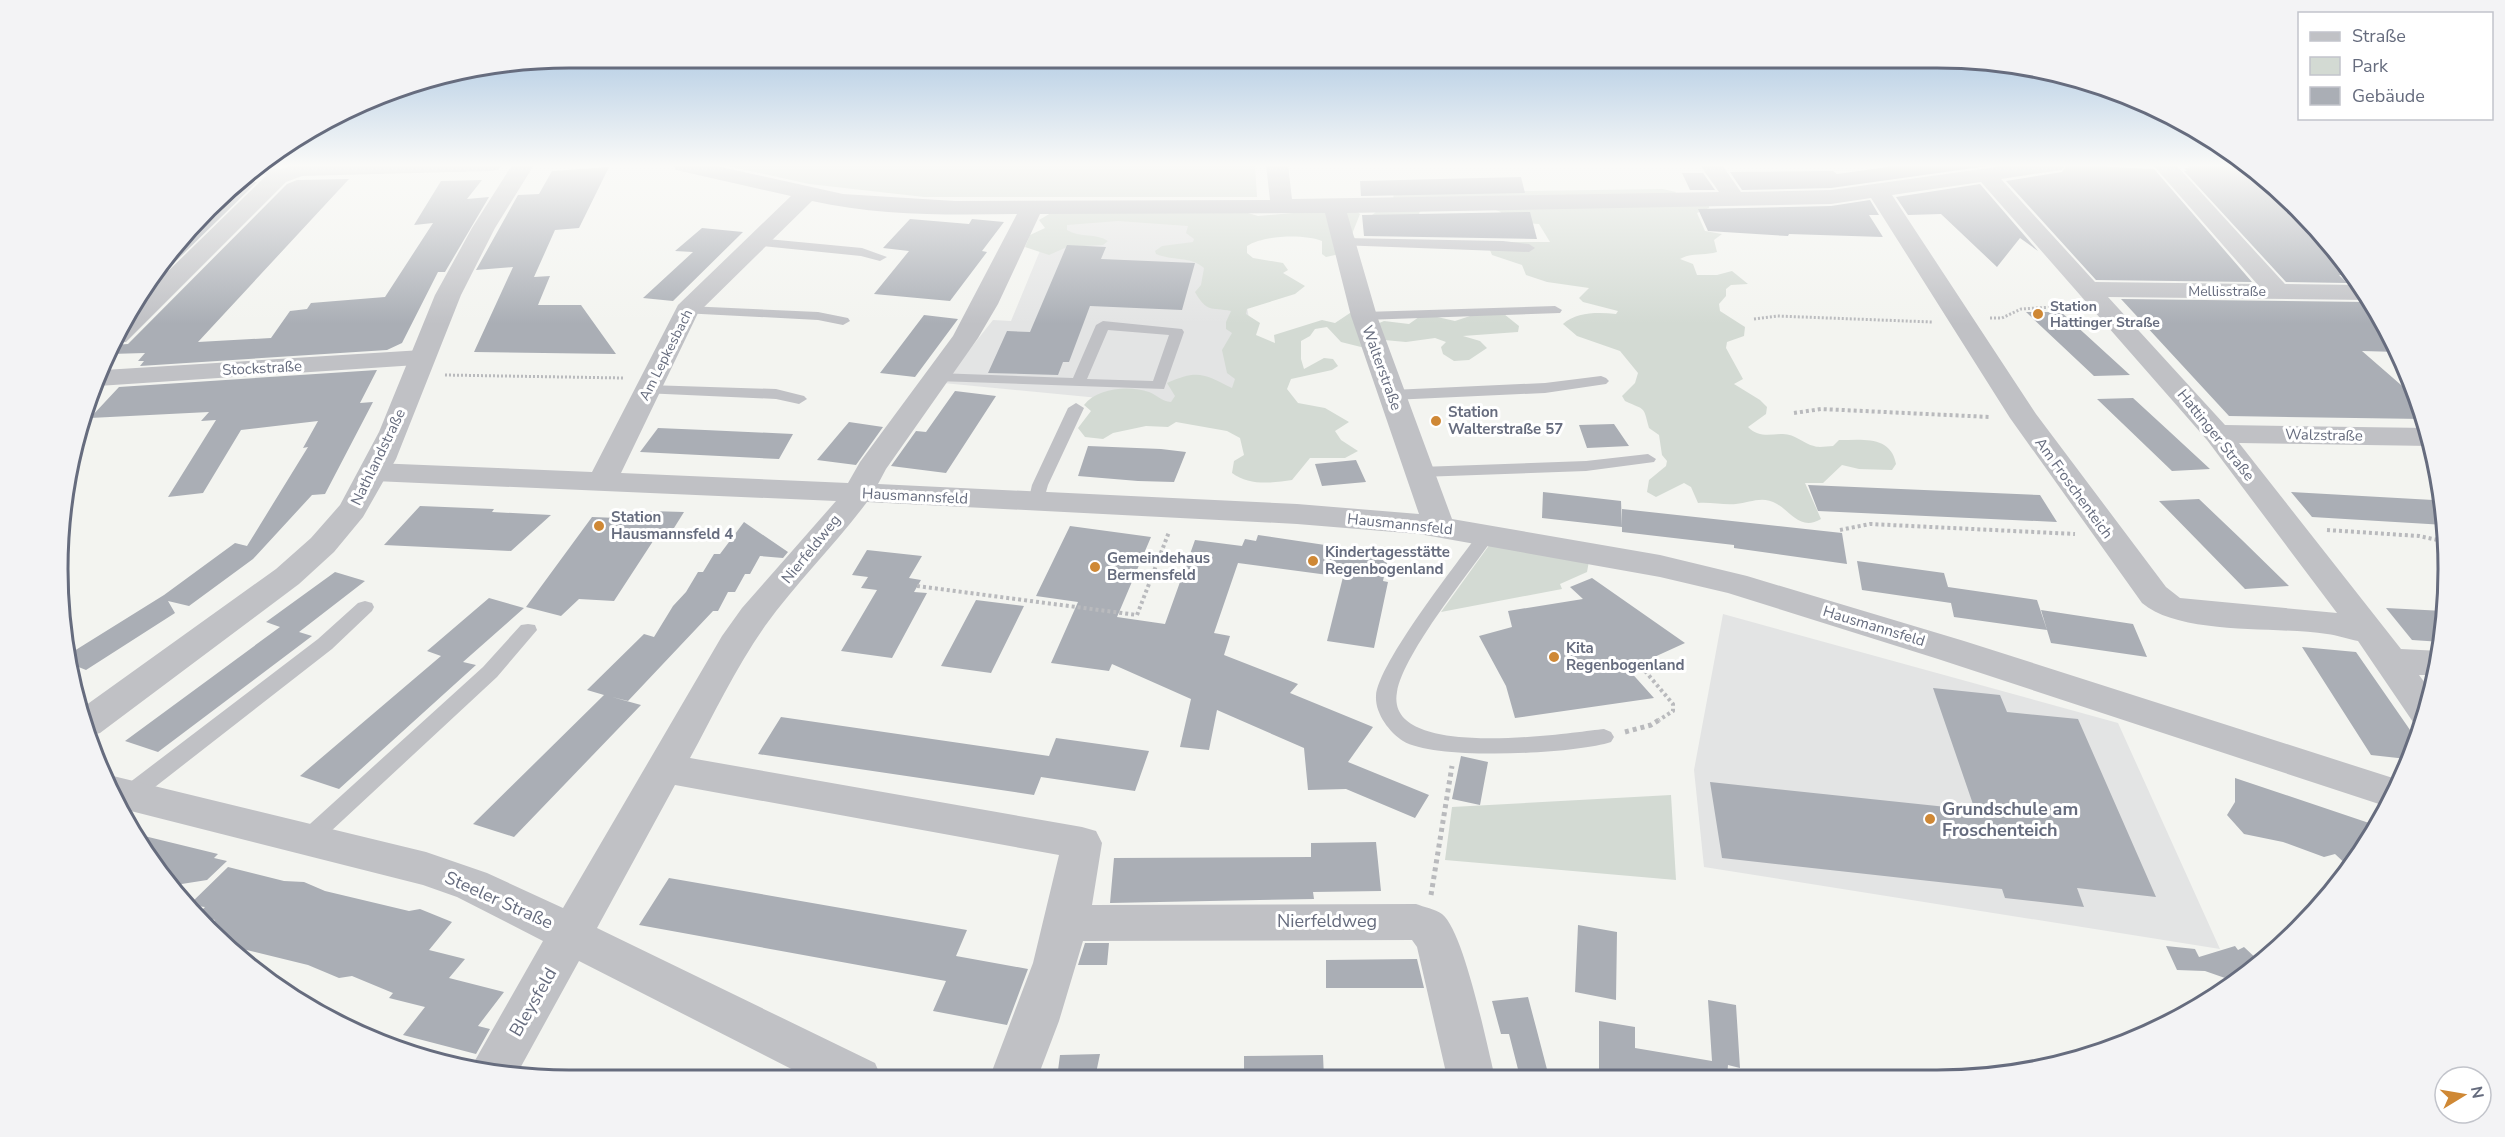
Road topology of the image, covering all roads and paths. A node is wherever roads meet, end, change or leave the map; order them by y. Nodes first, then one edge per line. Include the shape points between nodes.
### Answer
1 (235, 218) edge
2 (492, 218) edge
3 (781, 218) edge
4 (1027, 218) edge
5 (1337, 218) edge
6 (1895, 218) edge
7 (2025, 218) edge
8 (2212, 218) edge
9 (757, 242) junction
10 (1343, 242) junction
11 (1529, 248) dead end
12 (880, 257) dead end
13 (2278, 292) junction
14 (2355, 293) edge
15 (2095, 296) junction
16 (687, 310) junction
17 (1555, 310) dead end
18 (1364, 316) junction
19 (135, 318) edge
20 (1754, 319) dead end
21 (1961, 320) junction
22 (843, 321) dead end
23 (420, 367) junction
24 (937, 377) junction
25 (106, 378) edge
26 (1601, 381) dead end
27 (1078, 383) junction
28 (651, 384) junction
29 (1392, 395) junction
30 (799, 399) dead end
31 (1076, 408) dead end
32 (1794, 413) dead end
33 (2024, 418) junction
34 (2217, 434) junction
35 (2419, 437) edge
36 (1648, 459) dead end
37 (374, 472) junction
38 (1420, 472) junction
39 (602, 482) junction
40 (858, 493) junction
41 (1036, 502) junction
42 (1178, 509) junction
43 (1439, 527) junction
44 (2290, 527) junction
45 (1840, 530) dead end
46 (1487, 534) junction
47 (2109, 536) junction
48 (2436, 540) edge
49 (917, 586) dead end
50 (365, 607) dead end
51 (528, 630) dead end
52 (2370, 632) junction
53 (2390, 661) junction
54 (2429, 663) edge
55 (1645, 671) dead end
56 (2419, 702) edge
57 (91, 720) edge
58 (1604, 737) joint
59 (1457, 745) junction
60 (665, 768) junction
61 (2386, 791) edge
62 (121, 793) edge
63 (308, 839) junction
64 (1067, 923) junction
65 (1427, 927) junction
66 (571, 936) junction
67 (497, 1064) edge
68 (840, 1070) edge
69 (1017, 1070) edge
70 (1469, 1070) edge

1 - 19 street
2 - 23 street, Nathlandstraße via 448,294
3 - 9 street, Am Lepkesbach
4 - 24 street, Nierfeldweg via 977,320
5 - 10 street, Walterstraße
6 - 21 street, Am Froschenteich
7 - 15 street, Hattinger Straße
8 - 13 street
9 - 12 lane
9 - 16 street, Am Lepkesbach
10 - 11 lane via 1503,244
10 - 18 street, Walterstraße
13 - 14 street, Mellisstraße
13 - 15 street, Mellisstraße
15 - 21 path via 2021,309 2002,318
15 - 34 street, Hattinger Straße
16 - 22 lane via 818,316
16 - 28 street, Am Lepkesbach
17 - 18 lane
18 - 29 street, Walterstraße
20 - 21 path via 1778,316
21 - 33 street, Am Froschenteich
23 - 25 street, Stockstraße
23 - 28 path
23 - 37 street, Nathlandstraße
24 - 27 lane
24 - 40 street, Nierfeldweg via 871,468
26 - 29 lane
27 - 27 lane via 1159,386 1177,332 1103,325
28 - 30 lane
28 - 39 street, Am Lepkesbach
29 - 38 street, Walterstraße
31 - 41 lane
32 - 33 path via 1821,409
33 - 47 street, Am Froschenteich
34 - 35 street, Walzstraße
34 - 44 street, Hattinger Straße
36 - 38 lane via 1586,466
37 - 39 street, Hausmannsfeld
37 - 57 street, Nathlandstraße via 344,520 281,580
38 - 43 street, Walterstraße
39 - 40 street, Hausmannsfeld
40 - 41 street, Hausmannsfeld
40 - 60 street, Nierfeldweg via 745,628
41 - 42 street, Hausmannsfeld
42 - 43 street, Hausmannsfeld via 1297,514
42 - 49 path via 1137,615
43 - 46 street, Hausmannsfeld
44 - 48 path
44 - 52 street, Hattinger Straße
45 - 47 path via 1870,524
46 - 59 lane via 1409,645 1386,695 1388,711 1411,736
46 - 61 street, Hausmannsfeld via 1620,557 1745,588 1951,650
47 - 52 street, Am Froschenteich via 2149,590 2173,607 2274,620 2326,622
50 - 62 lane via 325,644
51 - 63 lane via 490,672
52 - 53 street, Hattinger Straße
53 - 54 street
53 - 56 street, Hattinger Straße
55 - 58 path via 1673,704 1673,711 1651,724
58 - 59 lane via 1522,745
59 - 65 path via 1445,799
60 - 64 street via 1082,843
60 - 66 street, Nierfeldweg
62 - 63 street, Steeler Straße
63 - 66 street, Steeler Straße via 460,880
64 - 65 street, Nierfeldweg via 1403,921
64 - 69 street via 1040,1016
65 - 70 street via 1437,941
66 - 67 street, Bleysfeld
66 - 68 street, Steeler Straße

